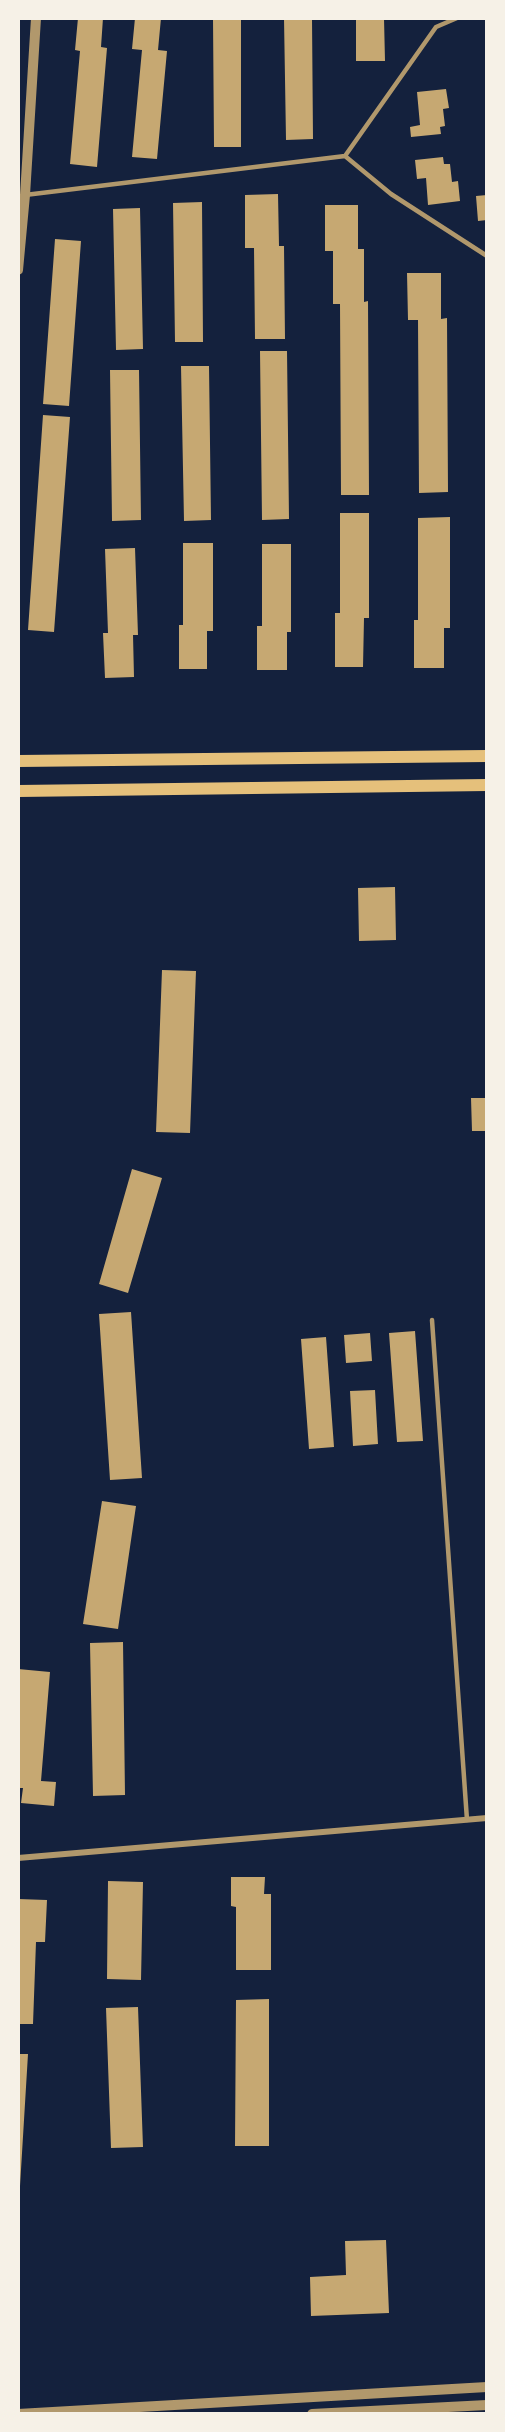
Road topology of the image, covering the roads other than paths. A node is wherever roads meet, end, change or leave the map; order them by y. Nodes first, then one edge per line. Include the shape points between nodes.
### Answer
1 (36, 18) edge
2 (457, 18) edge
3 (345, 156) junction
4 (25, 195) junction
5 (487, 256) edge
6 (18, 270) edge
7 (487, 756) edge
8 (18, 761) edge
9 (487, 784) edge
10 (18, 791) edge
11 (432, 1320) dead end
12 (487, 1818) edge
13 (467, 1820) junction
14 (18, 1858) edge
15 (487, 2387) edge
16 (487, 2404) edge
17 (335, 2413) edge
18 (18, 2414) edge
19 (312, 2414) edge

1 - 4 street
2 - 3 lane via 436,27
3 - 4 lane
3 - 5 lane via 391,194
4 - 6 street
7 - 8 main road
9 - 10 main road
11 - 13 lane
12 - 13 street
13 - 14 street
15 - 18 street
16 - 17 street
17 - 19 street

